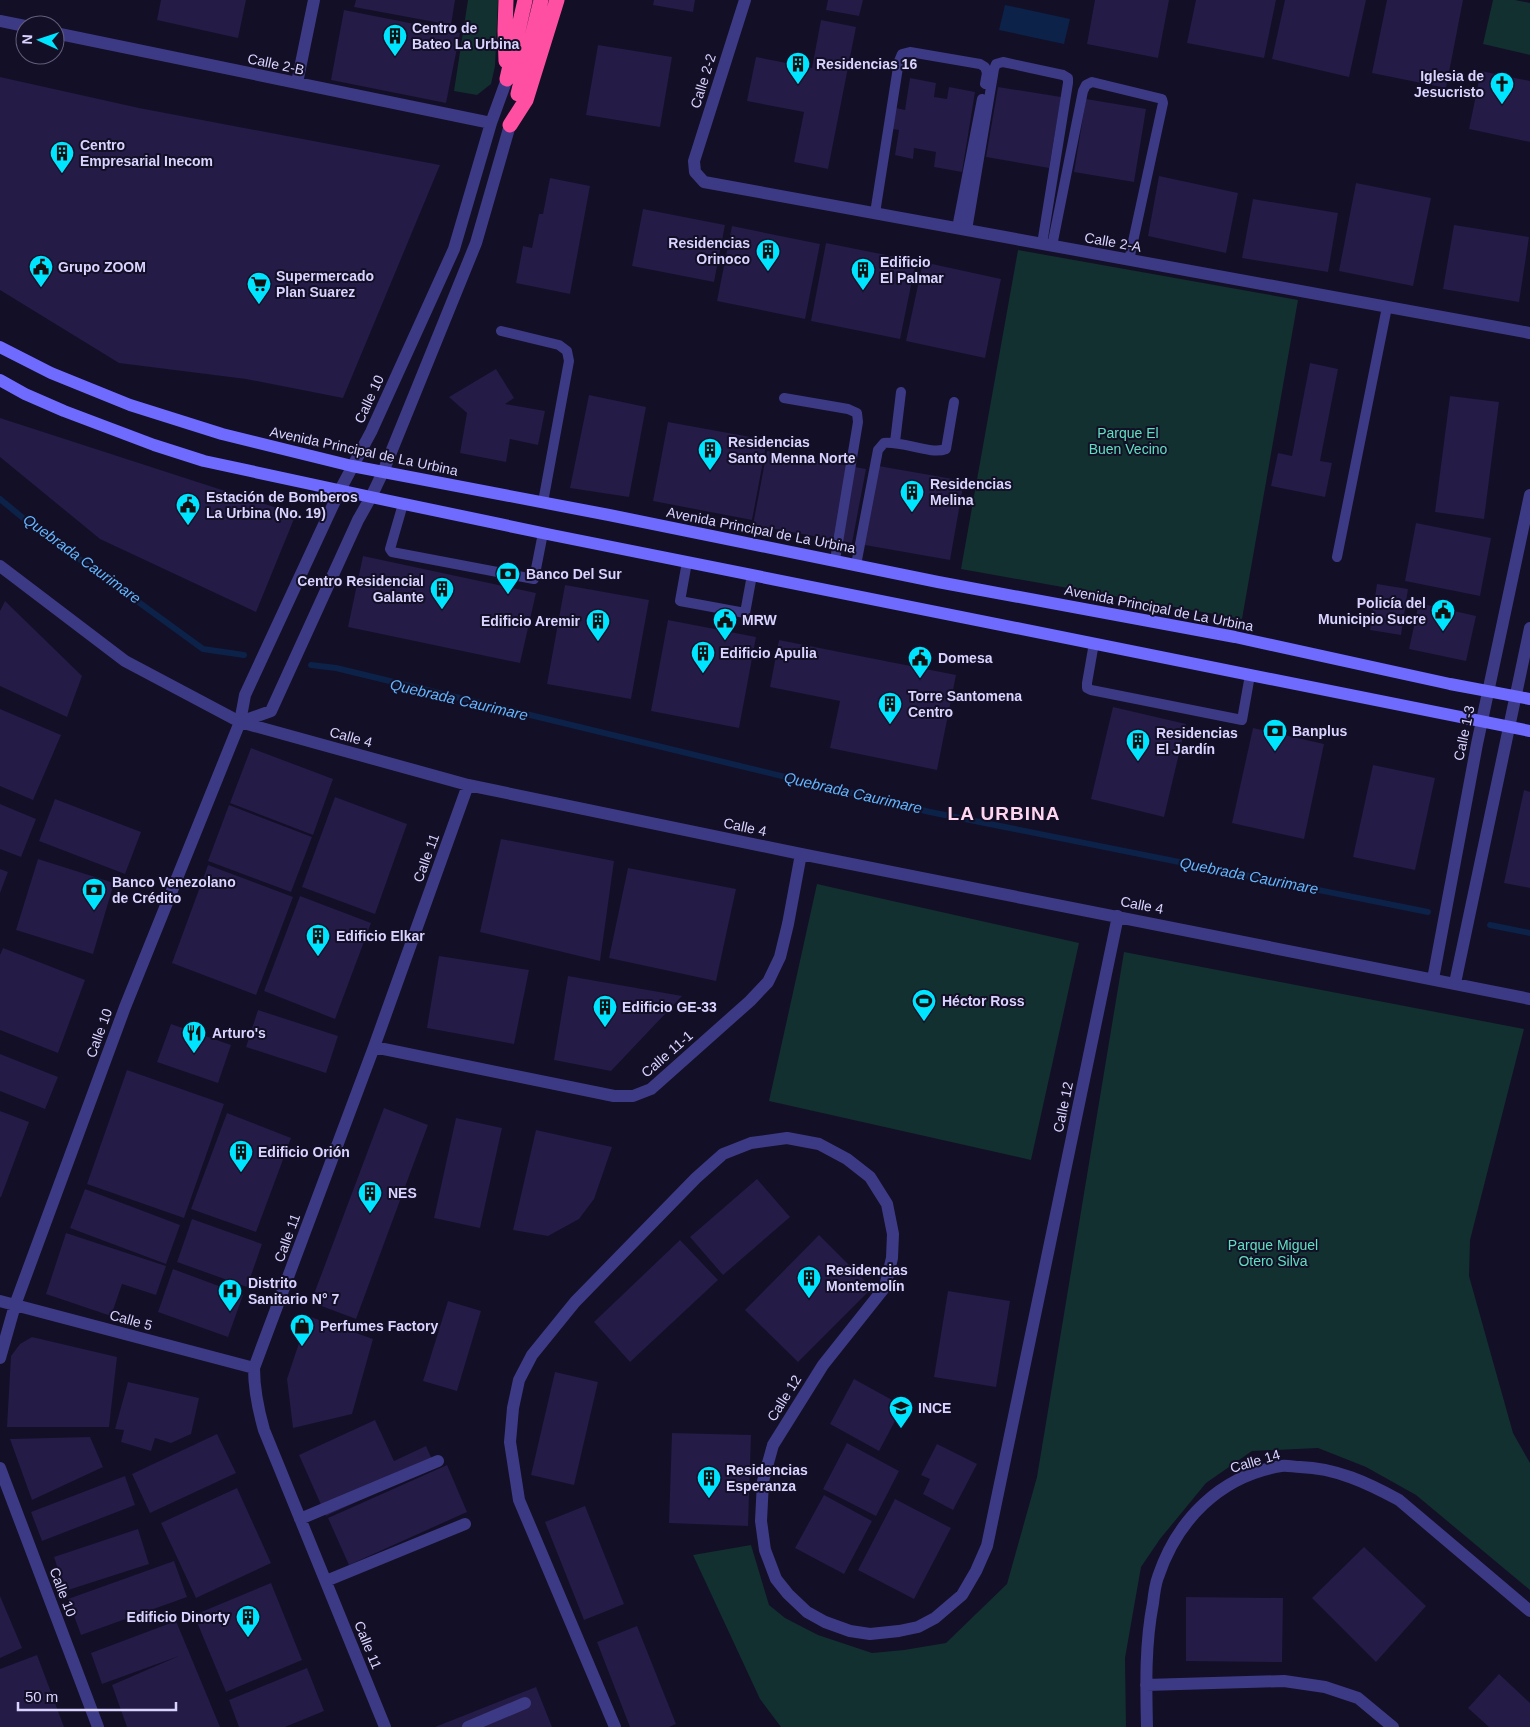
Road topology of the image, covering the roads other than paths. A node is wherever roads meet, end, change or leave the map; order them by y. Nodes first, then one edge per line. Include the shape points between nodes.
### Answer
1 (314, 0) edge
2 (506, 0) edge
3 (525, 0) edge
4 (541, 0) edge
5 (557, 0) edge
6 (744, 0) edge
7 (0, 21) edge
8 (15, 24) edge
9 (65, 34) edge
10 (507, 79) junction
11 (297, 83) junction
12 (491, 124) junction
13 (510, 125) junction
14 (695, 172) joint
15 (875, 213) junction
16 (962, 229) junction
17 (1047, 245) junction
18 (1129, 260) junction
19 (1387, 307) junction
20 (502, 331) dead end
21 (1530, 333) edge
22 (0, 347) edge
23 (0, 380) edge
24 (901, 392) dead end
25 (784, 398) dead end
26 (954, 402) dead end
27 (894, 442) junction
28 (352, 466) junction
29 (382, 472) junction
30 (340, 490) junction
31 (1530, 495) edge
32 (371, 497) junction
33 (543, 502) junction
34 (403, 504) junction
35 (543, 533) junction
36 (1337, 557) dead end
37 (835, 560) junction
38 (687, 562) junction
39 (856, 565) junction
40 (0, 566) edge
41 (752, 575) junction
42 (1530, 628) edge
43 (1094, 643) junction
44 (1250, 675) junction
45 (1488, 691) junction
46 (1515, 696) junction
47 (1530, 699) edge
48 (1481, 721) junction
49 (240, 722) junction
50 (1508, 726) junction
51 (1530, 731) edge
52 (468, 785) junction
53 (802, 854) junction
54 (1118, 916) junction
55 (1433, 978) junction
56 (1455, 983) junction
57 (1530, 998) edge
58 (374, 1047) junction
59 (0, 1301) edge
60 (15, 1305) junction
61 (0, 1358) edge
62 (254, 1368) junction
63 (438, 1460) dead end
64 (0, 1468) edge
65 (300, 1519) junction
66 (465, 1524) dead end
67 (326, 1581) junction
68 (1530, 1611) edge
69 (1146, 1685) junction
70 (526, 1703) dead end
71 (98, 1727) edge
72 (385, 1727) edge
73 (468, 1727) edge
74 (615, 1727) edge
75 (1147, 1727) edge
76 (1393, 1727) edge

1 - 11 street
2 - 10 highway
3 - 10 highway
4 - 13 highway
5 - 13 highway via 526,100
6 - 14 street, Calle 2-2 via 694,161
7 - 8 street
9 - 11 street, Calle 2-B
10 - 12 street, Calle 10
11 - 12 street, Calle 2-B
12 - 28 street, Calle 10 via 454,249 371,432
13 - 29 street via 476,244
14 - 15 street, Calle 2-A via 704,182
15 - 16 street, Calle 2-A
15 - 16 lane via 902,54 910,52 980,64 987,74
16 - 17 street, Calle 2-A
16 - 17 lane via 994,69 996,64 1003,62 1068,78
17 - 18 street, Calle 2-A
17 - 18 lane via 1083,91 1092,82 1162,98
18 - 19 street, Calle 2-A
19 - 21 street, Calle 2-A
19 - 36 lane
20 - 33 lane via 559,345 567,351 569,361
22 - 28 main road, Avenida Principal de La Urbina via 51,373 130,405 222,434
23 - 30 main road via 25,394 154,445 204,461
24 - 27 lane
25 - 37 lane via 848,408 857,414
26 - 27 lane via 946,449 937,451
27 - 39 lane via 884,443 878,450
28 - 29 main road, Avenida Principal de La Urbina
28 - 30 street, Calle 10
29 - 32 street
29 - 33 main road, Avenida Principal de La Urbina
30 - 32 main road
30 - 49 street, Calle 10 via 245,695
31 - 45 street, Calle 1-3
32 - 34 main road
32 - 49 street via 271,711
33 - 37 main road, Avenida Principal de La Urbina
34 - 35 main road
34 - 35 lane via 390,549 392,552 534,579
35 - 38 main road
37 - 39 main road, Avenida Principal de La Urbina
38 - 41 main road
38 - 41 lane via 680,601 745,613
39 - 45 main road, Avenida Principal de La Urbina via 1235,637
40 - 49 street, Calle 4 via 125,660
41 - 43 main road
42 - 46 street
43 - 44 main road
43 - 44 lane via 1087,683 1091,690 1242,720
44 - 48 main road
45 - 46 main road, Avenida Principal de La Urbina
45 - 48 street, Calle 1-3
46 - 47 main road, Avenida Principal de La Urbina
46 - 50 street
48 - 50 main road
48 - 55 street, Calle 1-3
49 - 52 street, Calle 4
49 - 60 street, Calle 10 via 125,1007
50 - 51 main road
50 - 56 street
52 - 53 street, Calle 4
52 - 58 street, Calle 11
53 - 54 street, Calle 4
53 - 58 street, Calle 11-1 via 780,957 768,982 651,1089 633,1096 614,1096
54 - 55 street, Calle 4
54 - 74 street, Calle 12 via 987,1546 962,1595 935,1618 918,1627 870,1634 825,1622 807,1612 788,1594 776,1579 765,1550 761,1521 763,1481 773,1445 823,1365 885,1287 892,1258 893,1234 887,1204 870,1177 847,1159 819,1144 787,1138 751,1143 723,1154 575,1302 532,1355 519,1380 511,1425 510,1442 519,1500
55 - 56 street, Calle 4
56 - 57 street, Calle 4
58 - 62 street, Calle 11
59 - 60 street, Calle 5
60 - 61 street, Calle 10
60 - 62 street, Calle 5
62 - 65 street, Calle 11 via 257,1409
63 - 65 street
64 - 71 street, Calle 10
65 - 67 street, Calle 11
66 - 67 street
67 - 72 street, Calle 11
68 - 69 street, Calle 14 via 1399,1500 1375,1486 1345,1475 1314,1468 1282,1466 1228,1485 1206,1500 1188,1520 1170,1549 1158,1578 1148,1626
69 - 75 street, Calle 14
69 - 76 street via 1284,1681 1358,1698
70 - 73 street

